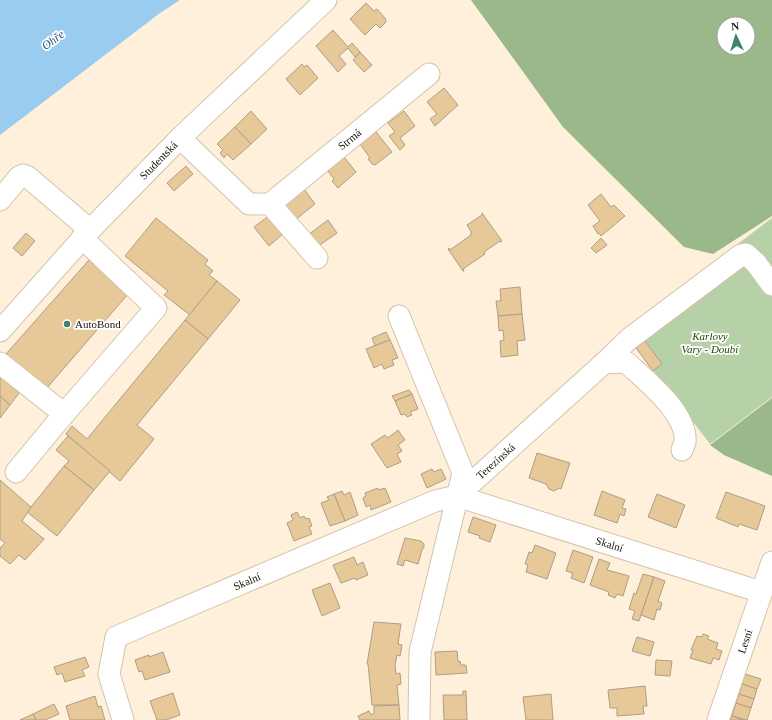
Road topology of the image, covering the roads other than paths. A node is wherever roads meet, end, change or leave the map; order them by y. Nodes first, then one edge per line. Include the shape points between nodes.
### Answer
1 (326, 0) edge
2 (429, 74) dead end
3 (180, 138) junction
4 (0, 200) edge
5 (270, 204) junction
6 (86, 234) junction
7 (317, 258) dead end
8 (772, 284) edge
9 (399, 316) dead end
10 (2, 324) edge
11 (604, 362) junction
12 (0, 363) edge
13 (64, 414) junction
14 (682, 450) dead end
15 (16, 472) dead end
16 (457, 496) junction
17 (772, 562) edge
18 (761, 592) junction
19 (123, 720) edge
20 (420, 720) edge
21 (718, 720) edge

1 - 3 street, Studentská
2 - 5 street, Strmá
3 - 5 street via 249,204
3 - 6 street, Studentská
4 - 6 street via 23,175
5 - 7 street
6 - 10 street, Studentská
6 - 13 street via 156,308
8 - 11 street, Terezínská via 756,263 746,254 741,255 629,339
9 - 16 street via 463,472
11 - 14 street via 626,362 659,393 676,413 684,430 685,442
11 - 16 street, Terezínská
12 - 13 street
13 - 15 street
16 - 18 street, Skalní
16 - 19 street, Skalní via 435,501 116,637 109,674
16 - 20 street via 420,652
17 - 18 street, Lesní
18 - 21 street, Lesní

